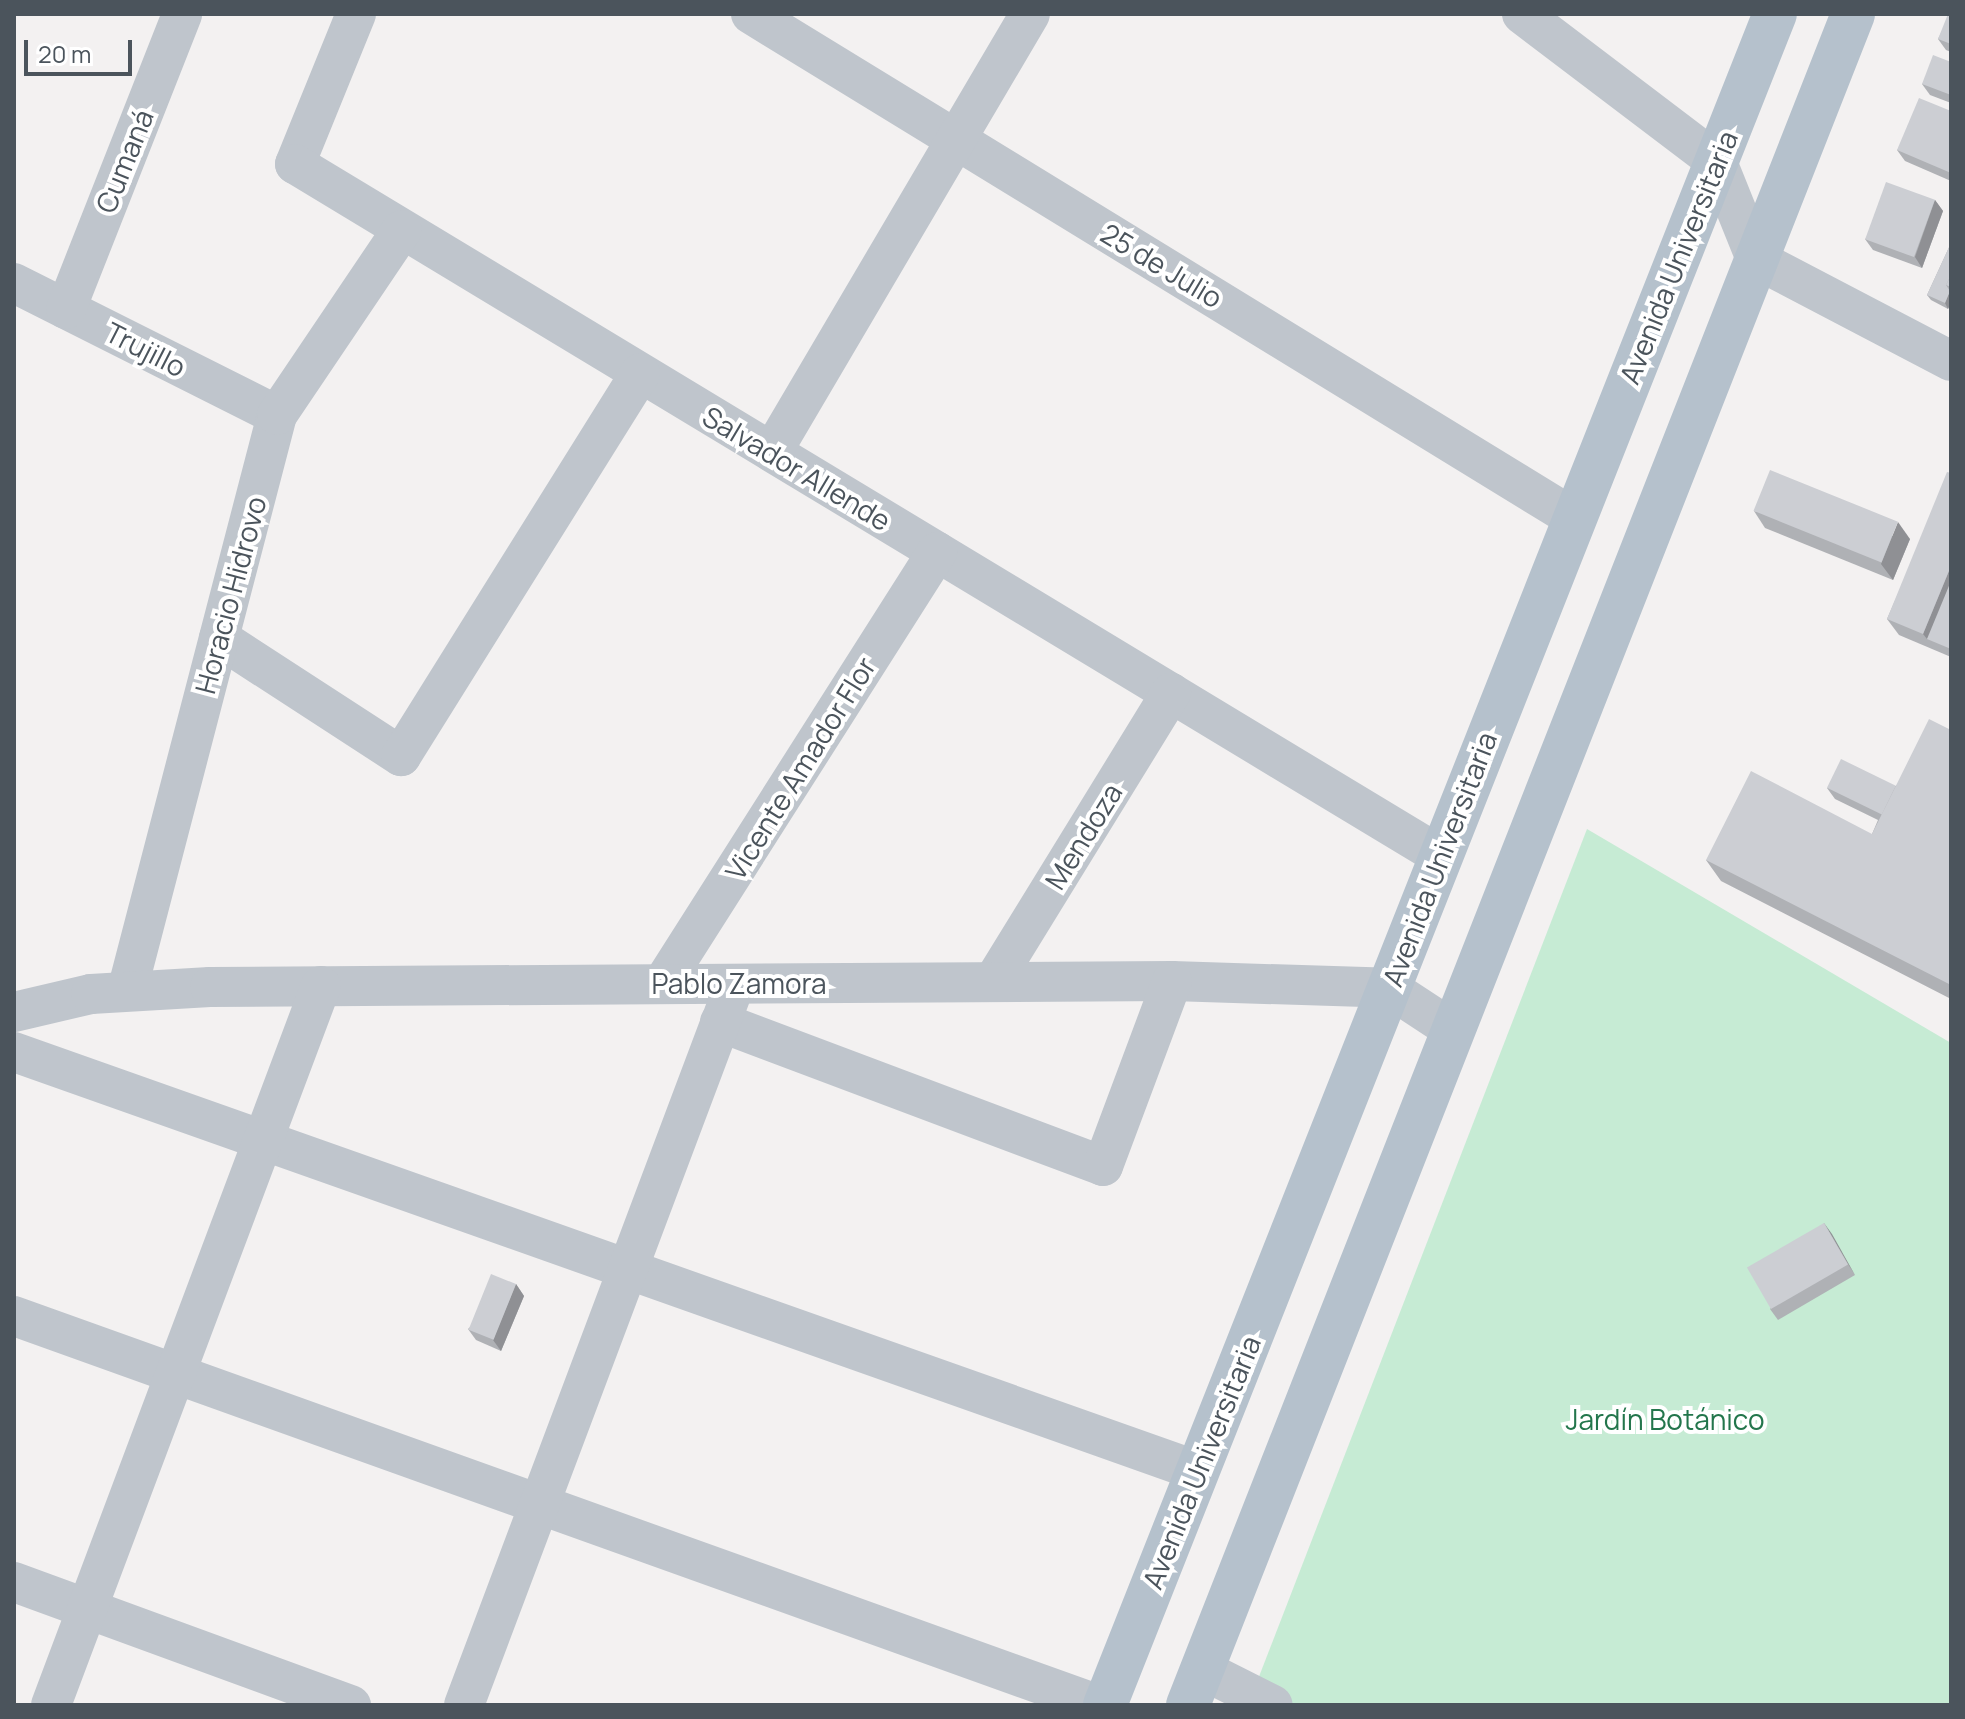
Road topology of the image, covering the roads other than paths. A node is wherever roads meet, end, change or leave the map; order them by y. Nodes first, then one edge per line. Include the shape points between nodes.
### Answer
1 (182, 14) edge
2 (356, 14) edge
3 (751, 14) edge
4 (1030, 14) edge
5 (1522, 14) edge
6 (1775, 14) edge
7 (1853, 14) edge
8 (956, 139) junction
9 (1717, 162) junction
10 (402, 230) junction
11 (1756, 259) junction
12 (14, 283) edge
13 (66, 309) junction
14 (1951, 361) edge
15 (640, 373) junction
16 (277, 415) junction
17 (772, 452) junction
18 (1572, 517) junction
19 (937, 552) junction
20 (219, 638) junction
21 (1171, 693) junction
22 (1439, 855) junction
23 (995, 979) junction
24 (1172, 981) junction
25 (663, 983) junction
26 (735, 984) junction
27 (321, 986) junction
28 (1389, 988) junction
29 (127, 991) junction
30 (14, 1012) edge
31 (720, 1022) junction
32 (1453, 1030) junction
33 (14, 1052) edge
34 (263, 1141) junction
35 (627, 1269) junction
36 (14, 1316) edge
37 (176, 1374) junction
38 (1198, 1471) junction
39 (539, 1504) junction
40 (14, 1582) edge
41 (87, 1608) junction
42 (1194, 1687) edge
43 (51, 1705) edge
44 (351, 1705) edge
45 (464, 1705) edge
46 (1102, 1705) edge
47 (1273, 1705) edge

1 - 13 street, Cumaná
2 - 10 street, Salvador Allende via 295,164
3 - 8 street, 25 de Julio
4 - 8 street
5 - 9 street
6 - 9 main road, Avenida Universitaria
7 - 11 main road
8 - 17 street
8 - 18 street, 25 de Julio
9 - 11 street
9 - 18 main road, Avenida Universitaria
10 - 15 street, Salvador Allende
10 - 16 street, Horacio Hidrovo
11 - 14 street
11 - 32 main road
12 - 13 street, Trujillo
13 - 16 street, Trujillo
15 - 17 street, Salvador Allende
15 - 20 street via 401,756
16 - 20 street, Horacio Hidrovo
17 - 19 street, Salvador Allende
18 - 22 main road, Avenida Universitaria
19 - 21 street, Salvador Allende
19 - 25 street, Vicente Amador Flor
20 - 29 street, Horacio Hidrovo
21 - 22 street, Salvador Allende
21 - 23 street, Mendoza
22 - 28 main road, Avenida Universitaria
23 - 24 street, Pablo Zamora
23 - 26 street, Pablo Zamora
24 - 28 street, Pablo Zamora
24 - 31 street via 1103,1166
25 - 26 street, Pablo Zamora
25 - 27 street, Pablo Zamora
26 - 31 street
27 - 29 street, Pablo Zamora
27 - 34 street
28 - 32 street
28 - 38 main road, Avenida Universitaria
29 - 30 street, Pablo Zamora
31 - 35 street
32 - 42 main road
33 - 34 street
34 - 35 street
34 - 37 street
35 - 38 street
35 - 39 street
36 - 37 street
37 - 39 street
37 - 41 street
38 - 46 main road, Avenida Universitaria
39 - 45 street
39 - 46 street
40 - 41 street
41 - 43 street
41 - 44 street
42 - 47 street

